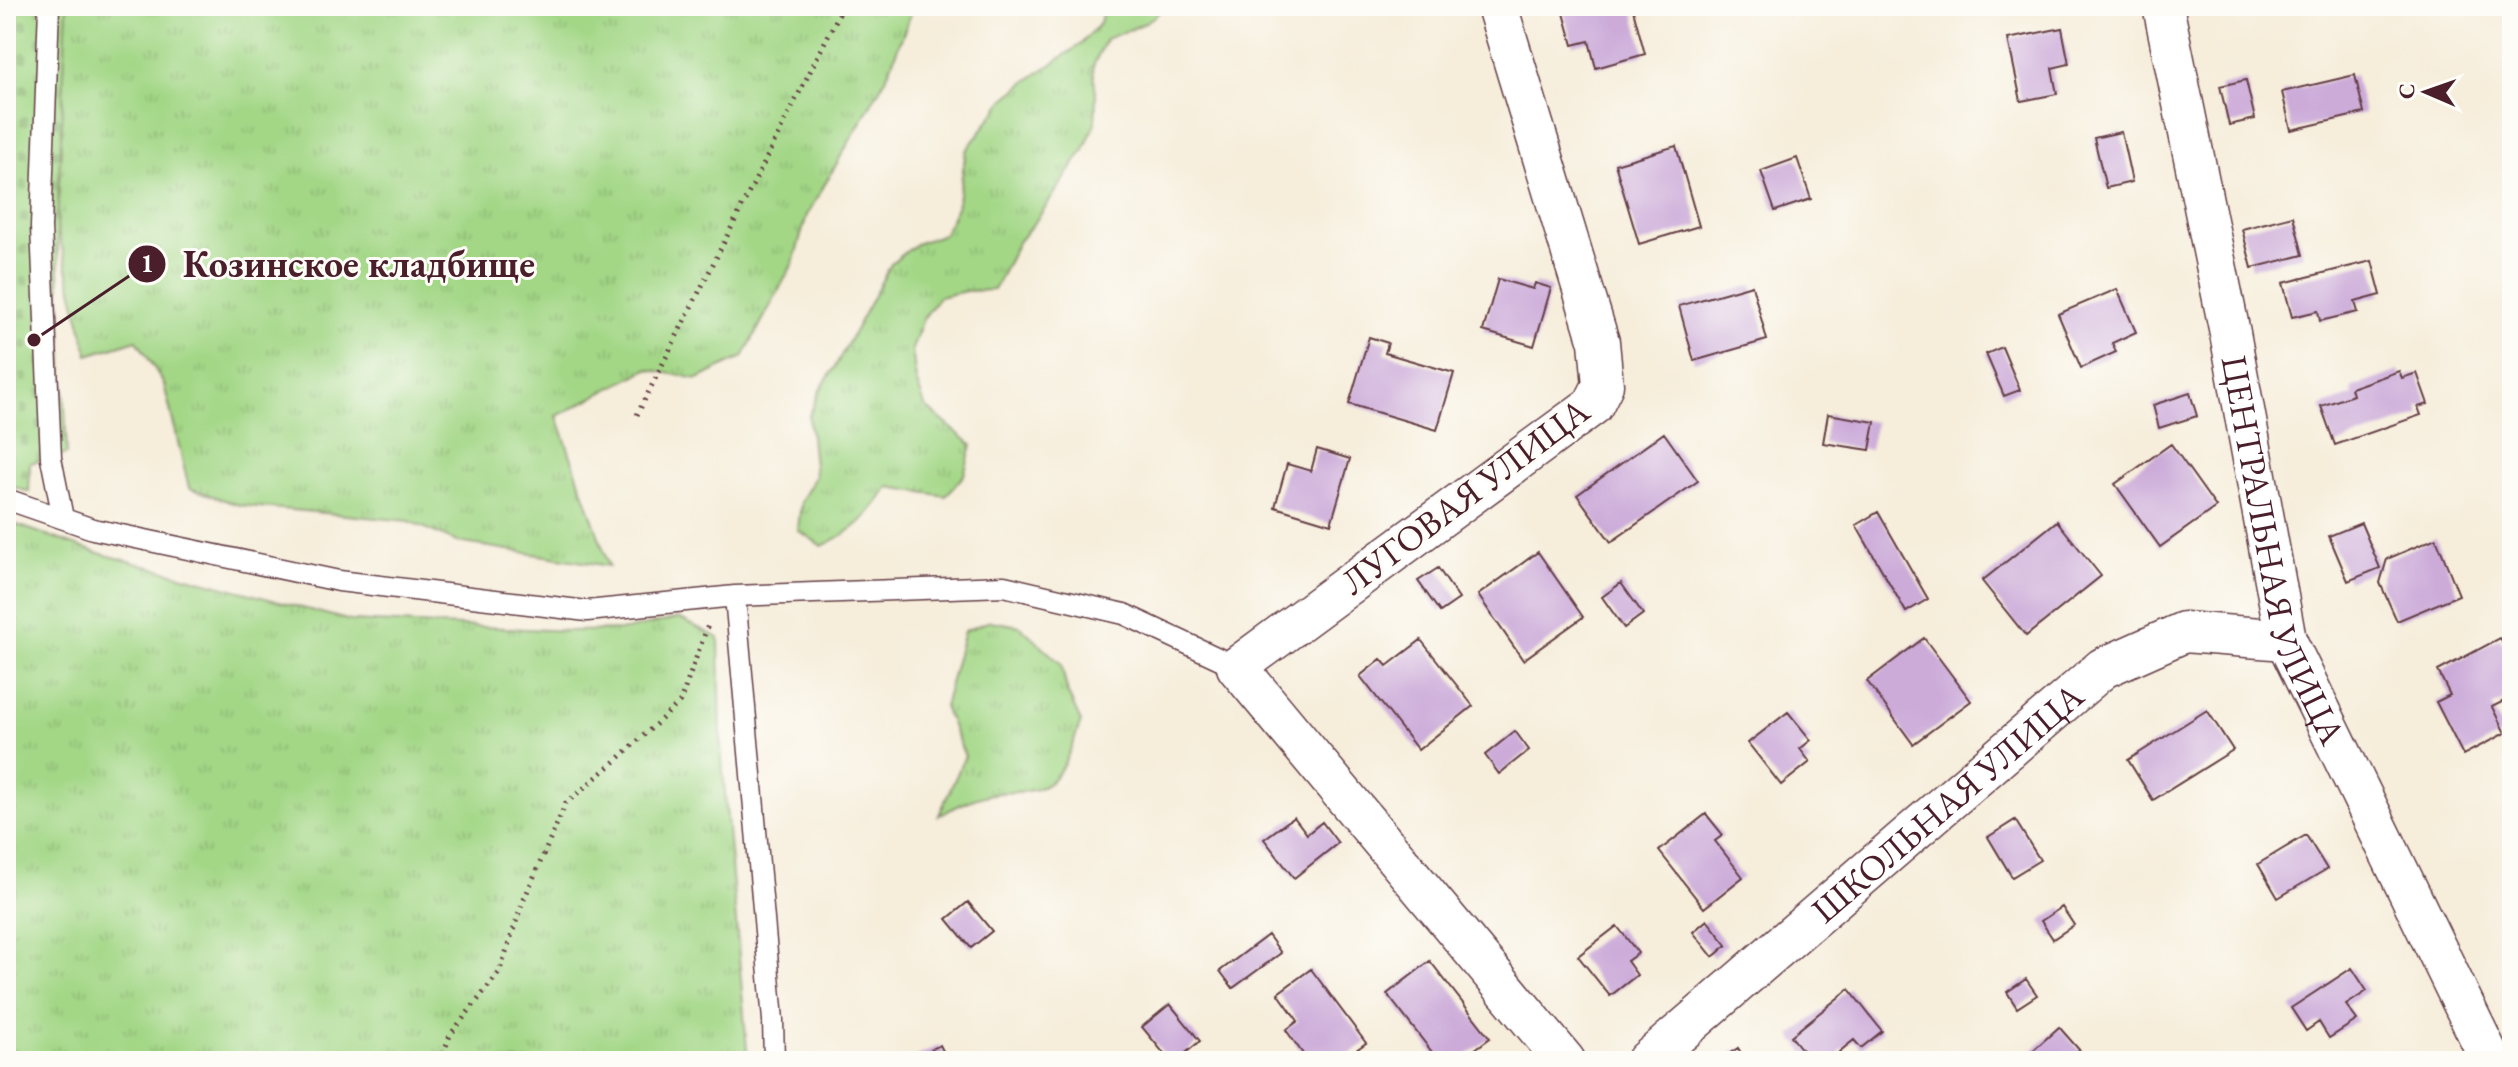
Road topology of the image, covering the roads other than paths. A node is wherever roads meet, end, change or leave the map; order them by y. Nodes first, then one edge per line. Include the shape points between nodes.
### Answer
1 (49, 6) edge
2 (1497, 6) edge
3 (2163, 6) edge
4 (6, 499) edge
5 (63, 518) junction
6 (726, 597) junction
7 (2286, 640) junction
8 (1237, 667) junction
9 (774, 1061) edge
10 (1565, 1061) edge
11 (1647, 1061) edge
12 (2491, 1061) edge

1 - 5 lane via 41,227 51,458
2 - 8 street, ЛУГОВАЯ УЛИЦА via 1599,342 1603,385 1593,405
3 - 7 street, ЦЕНТРАЛЬНАЯ УЛИЦА
4 - 5 lane
5 - 6 lane via 93,529 339,581 587,611
6 - 8 lane via 1004,586 1124,614
6 - 9 lane via 771,989
7 - 11 street, ШКОЛЬНАЯ УЛИЦА via 2184,632 2103,668
7 - 12 street, ЦЕНТРАЛЬНАЯ УЛИЦА
8 - 10 street

